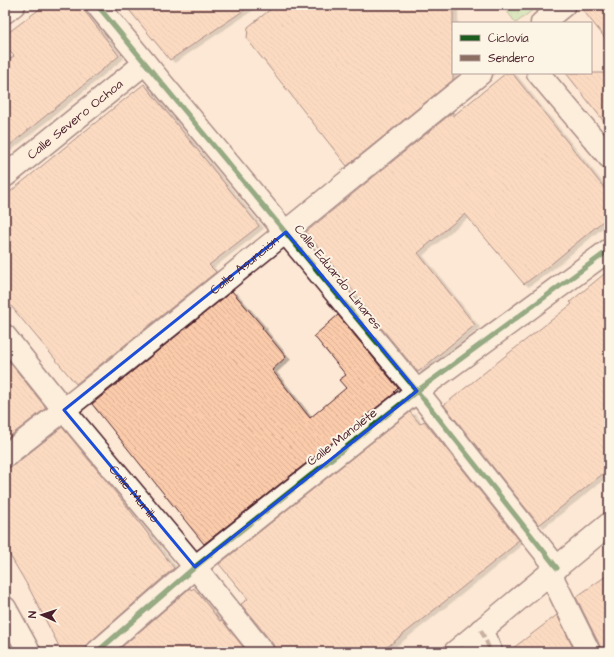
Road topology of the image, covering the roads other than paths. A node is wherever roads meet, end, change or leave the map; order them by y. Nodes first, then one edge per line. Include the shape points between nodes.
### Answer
1 (14, 5) edge
2 (97, 5) edge
3 (564, 5) edge
4 (5, 12) edge
5 (543, 22) edge
6 (144, 63) junction
7 (480, 74) edge
8 (539, 74) edge
9 (609, 157) edge
10 (5, 176) edge
11 (286, 232) junction
12 (609, 250) edge
13 (5, 336) edge
14 (417, 391) junction
15 (64, 410) junction
16 (5, 456) edge
17 (609, 524) edge
18 (195, 567) junction
19 (553, 570) junction
20 (5, 608) edge
21 (481, 630) junction
22 (459, 650) edge
23 (29, 652) edge
24 (97, 652) edge
25 (263, 652) edge
26 (491, 652) edge
27 (589, 652) edge

1 - 4 street
2 - 6 street, Calle Eduardo Linares
3 - 5 street
6 - 10 street, Calle Severo Ochoa
6 - 11 street, Calle Eduardo Linares
7 - 11 street, Calle Asunción
8 - 9 street
11 - 14 street, Calle Eduardo Linares
11 - 15 street, Calle Asunción
12 - 14 street, Calle Manolete
13 - 15 street, Calle Murillo
14 - 18 street, Calle Manolete
14 - 19 street, Calle Eduardo Linares
15 - 16 street, Calle Asunción
15 - 18 street, Calle Murillo
17 - 19 street
18 - 24 street, Calle Manolete
18 - 25 street, Calle Murillo
19 - 21 street
19 - 27 street, Calle Eduardo Linares
20 - 23 street
21 - 22 street
21 - 26 street

